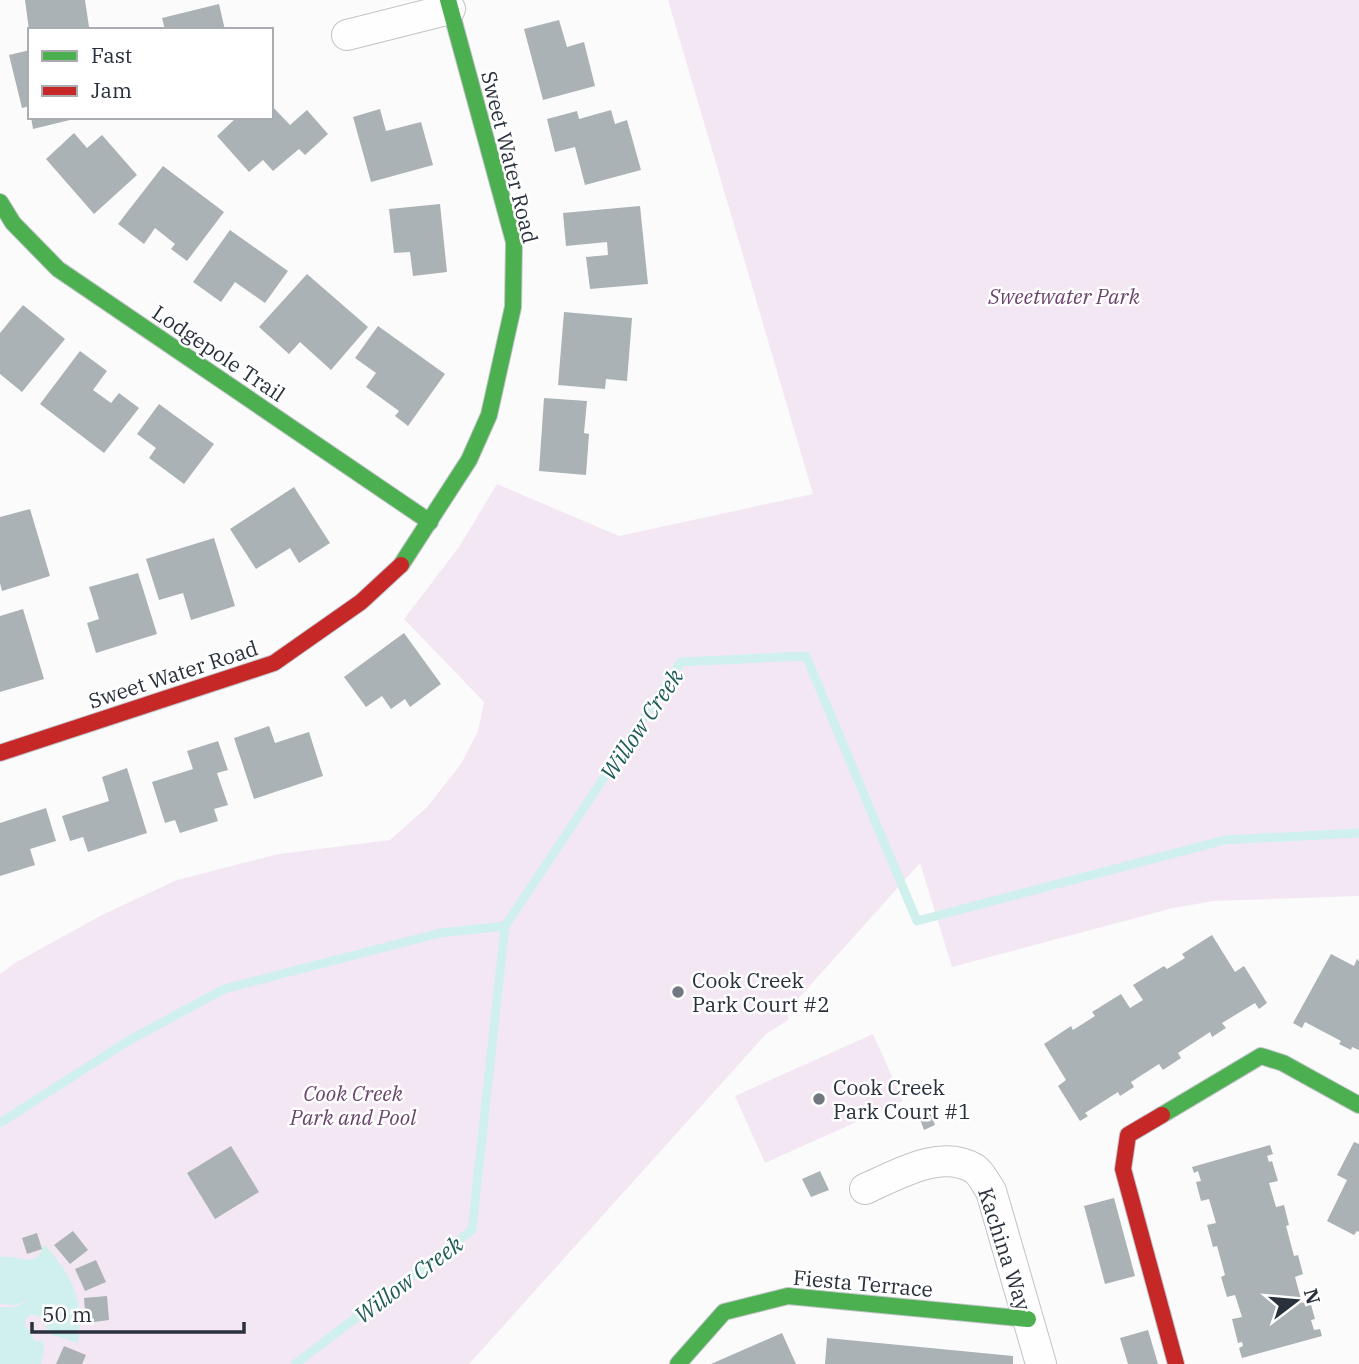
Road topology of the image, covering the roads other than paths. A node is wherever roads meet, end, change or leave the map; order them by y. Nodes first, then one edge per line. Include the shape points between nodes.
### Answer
1 (449, 4) edge
2 (347, 35) dead end
3 (0, 202) edge
4 (430, 522) junction
5 (0, 753) edge
6 (1359, 1105) edge
7 (865, 1189) dead end
8 (1028, 1320) junction
9 (678, 1364) edge
10 (1041, 1364) edge
11 (1176, 1364) edge

1 - 2 street
1 - 4 street, Sweet Water Road via 514,242 513,307 489,415 469,460
3 - 4 street, Lodgepole Trail via 13,223 58,269
4 - 5 street, Sweet Water Road via 402,564 361,602 274,663
6 - 11 street via 1283,1063 1261,1056 1128,1135 1123,1169
7 - 8 street, Kachina Way via 918,1166 948,1160 976,1169 991,1191
8 - 9 street, Fiesta Terrace via 788,1296 724,1312
8 - 10 street, Kachina Way

